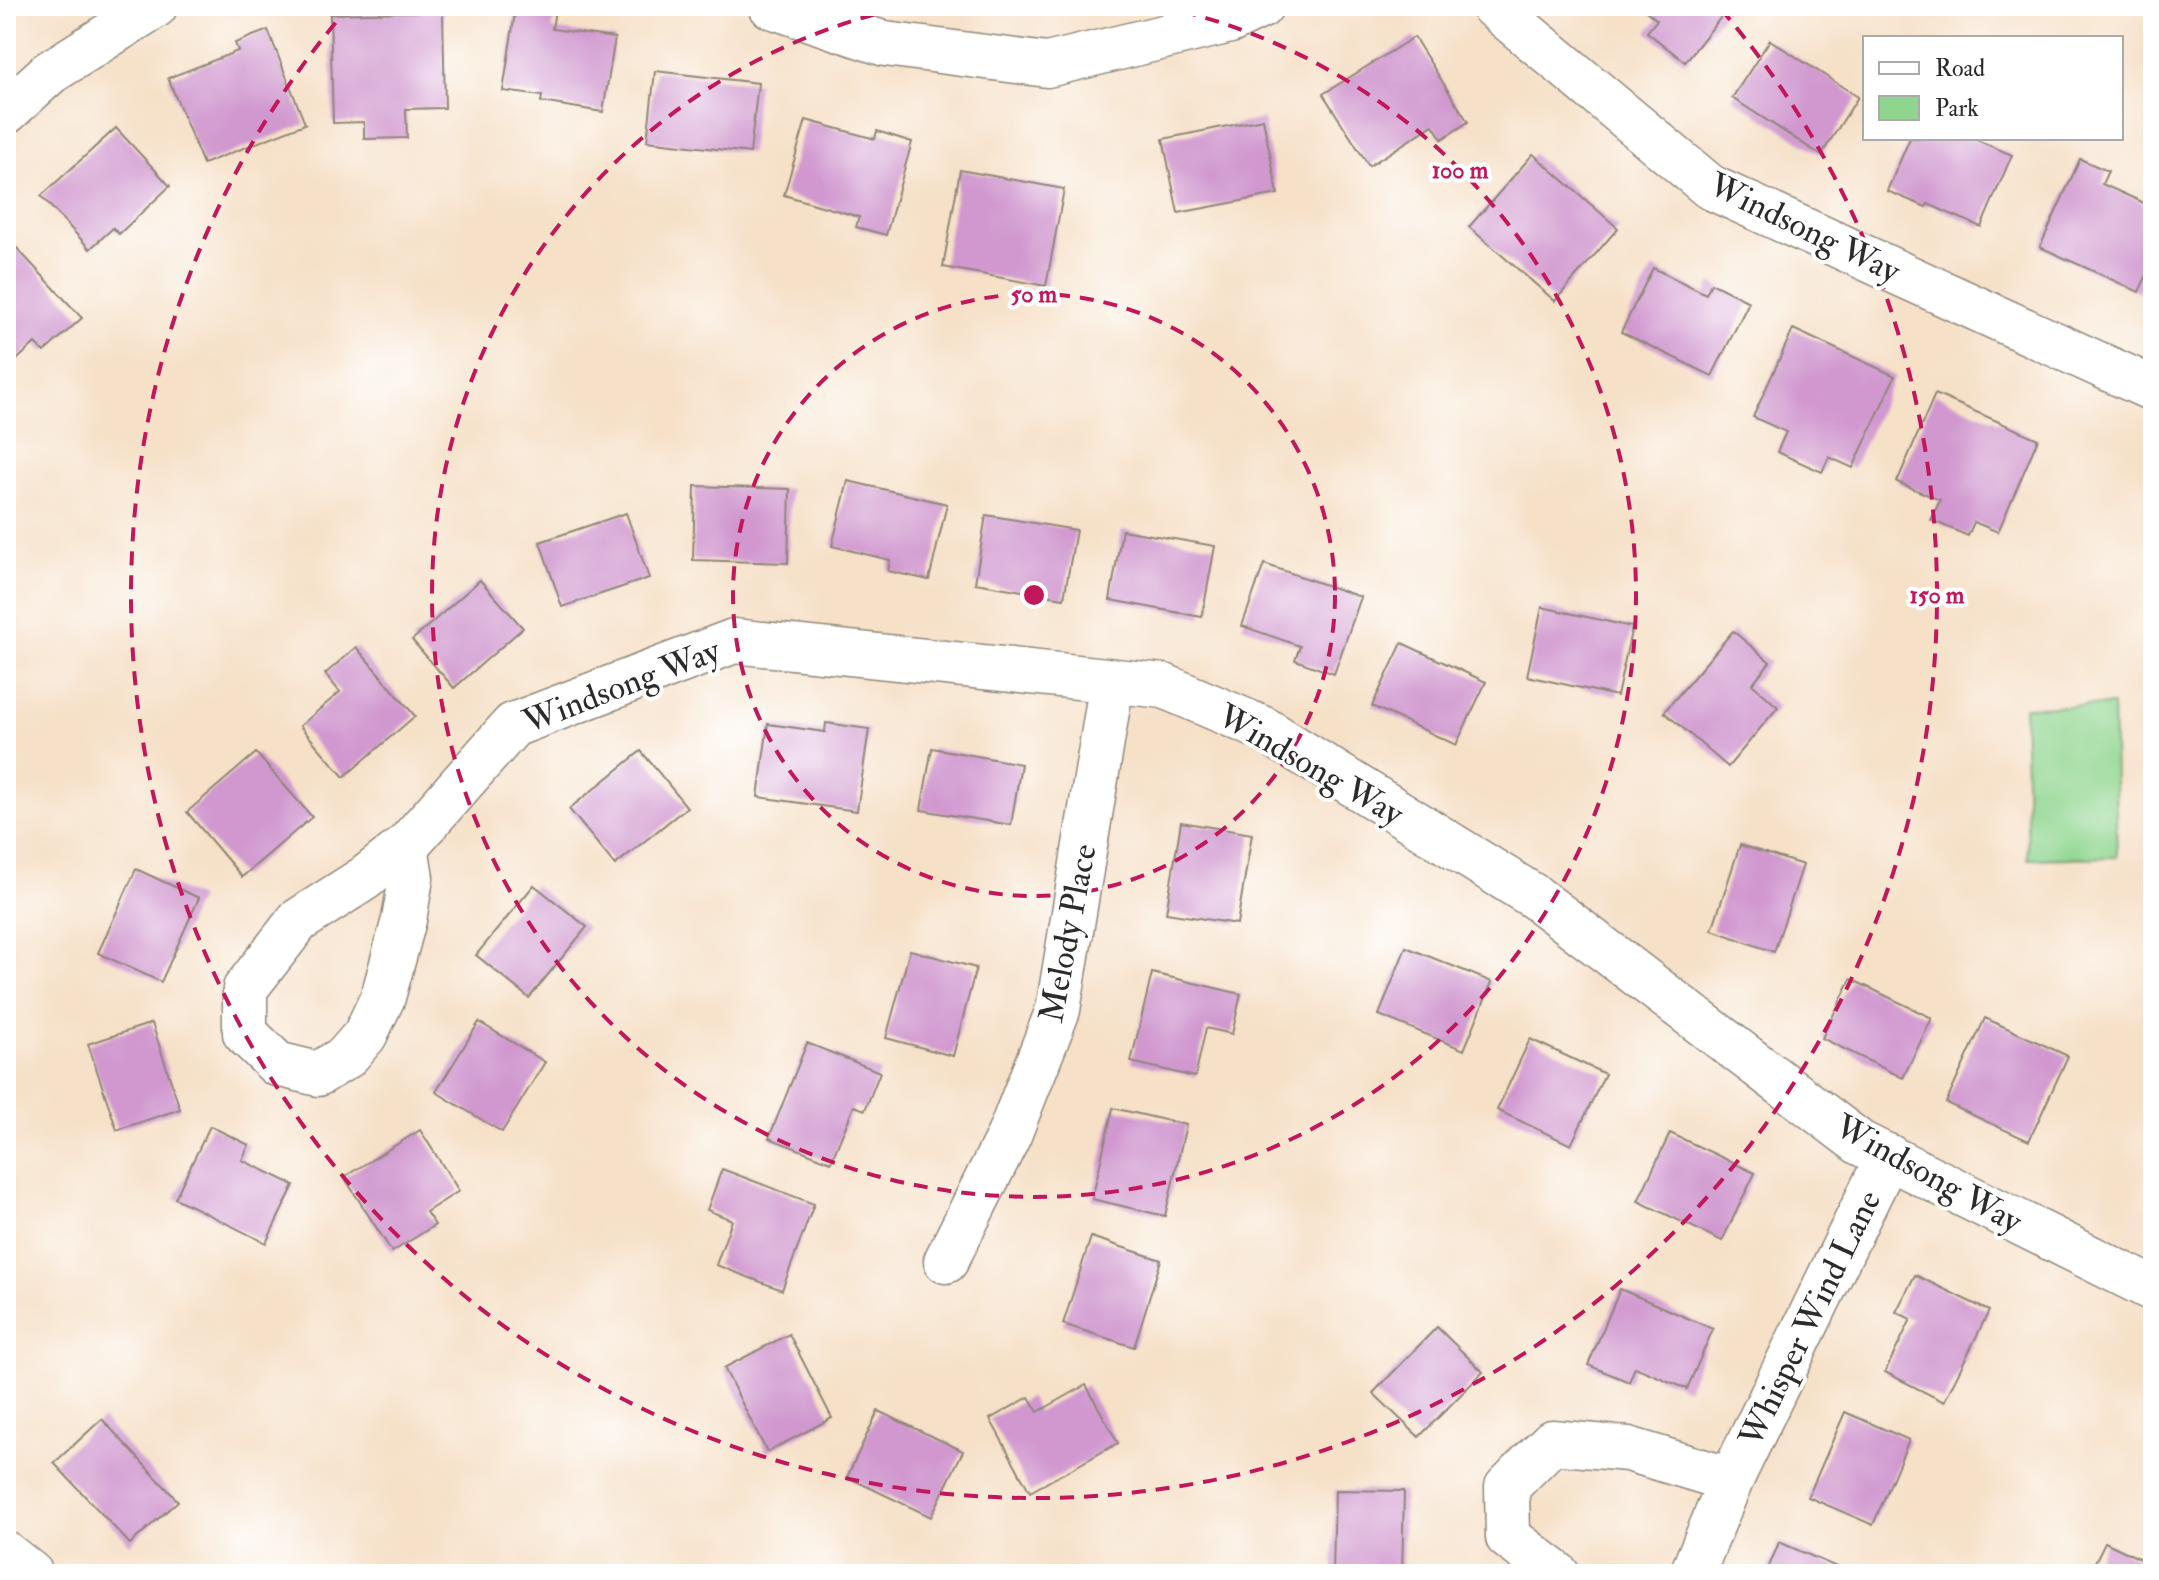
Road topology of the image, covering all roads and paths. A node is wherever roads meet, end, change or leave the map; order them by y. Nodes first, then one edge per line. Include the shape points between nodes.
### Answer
1 (155, 6) edge
2 (771, 6) edge
3 (1261, 6) edge
4 (1493, 6) edge
5 (6, 112) edge
6 (2153, 389) edge
7 (1112, 681) junction
8 (406, 846) junction
9 (1888, 1156) junction
10 (946, 1261) dead end
11 (2153, 1289) edge
12 (1731, 1480) junction
13 (6, 1554) edge
14 (31, 1574) edge
15 (1557, 1574) edge
16 (1692, 1574) edge

1 - 5 street via 49,73
2 - 3 street via 885,44 1047,65 1230,21
4 - 6 street, Windsong Way via 1710,187
7 - 8 street, Windsong Way via 734,641 513,725
7 - 9 street, Windsong Way via 1164,686 1264,729 1535,897 1860,1143
7 - 10 street, Melody Place via 1058,1010 1009,1135
8 - 8 street, Windsong Way via 298,921 245,989 245,1033 277,1064 318,1074 346,1057 365,1035 383,997 404,920 411,878
9 - 11 street, Windsong Way
9 - 12 street, Whisper Wind Lane
12 - 15 street, Whisper Wind Lane via 1628,1449 1552,1442 1507,1487 1508,1537
12 - 16 street, Whisper Wind Lane
13 - 14 street

